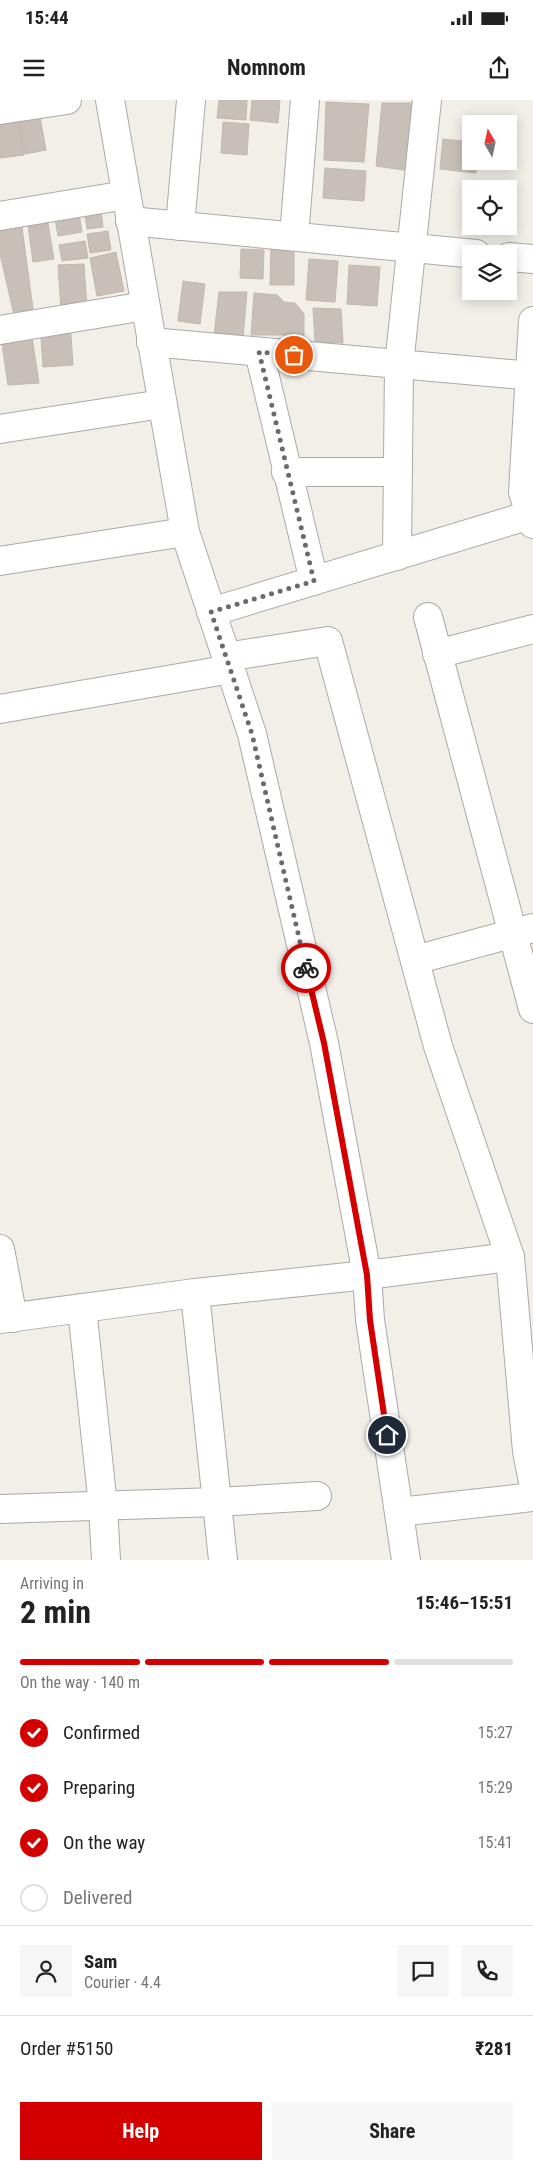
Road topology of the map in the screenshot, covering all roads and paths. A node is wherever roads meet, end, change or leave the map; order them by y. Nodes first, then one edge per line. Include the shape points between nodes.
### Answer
1 (67, 100) edge
2 (110, 100) edge
3 (191, 100) edge
4 (305, 100) edge
5 (427, 100) edge
6 (0, 110) edge
7 (128, 208) junction
8 (0, 216) edge
9 (180, 226) junction
10 (294, 236) junction
11 (411, 248) junction
12 (462, 253) edge
13 (517, 258) edge
14 (533, 259) edge
15 (145, 306) junction
16 (533, 321) edge
17 (0, 330) edge
18 (151, 342) junction
19 (259, 352) junction
20 (399, 364) junction
21 (531, 376) edge
22 (162, 404) junction
23 (0, 429) edge
24 (286, 472) junction
25 (398, 472) junction
26 (532, 520) edge
27 (185, 532) junction
28 (397, 556) junction
29 (0, 561) edge
30 (314, 581) junction
31 (211, 612) junction
32 (428, 617) dead end
33 (533, 629) edge
34 (438, 654) junction
35 (228, 663) junction
36 (0, 709) edge
37 (523, 930) edge
38 (414, 960) junction
39 (533, 1009) edge
40 (0, 1249) edge
41 (510, 1257) junction
42 (367, 1275) junction
43 (523, 1291) edge
44 (196, 1293) junction
45 (82, 1308) junction
46 (6, 1319) edge
47 (533, 1482) edge
48 (317, 1496) dead end
49 (533, 1497) edge
50 (217, 1502) junction
51 (103, 1506) junction
52 (0, 1509) edge
53 (399, 1512) junction
54 (106, 1560) edge
55 (223, 1560) edge
56 (406, 1560) edge

1 - 6 street
2 - 7 street
3 - 9 street
4 - 10 street
5 - 11 street
7 - 8 street
7 - 9 street
7 - 15 street
9 - 10 street
10 - 11 street
11 - 12 street
11 - 20 street
13 - 14 street
15 - 17 street
15 - 18 street
16 - 21 street
18 - 19 street
18 - 22 street
19 - 20 street
19 - 24 street
20 - 21 street
20 - 25 street
21 - 26 street via 523,492
22 - 23 street
22 - 27 street
24 - 25 street
24 - 30 street
25 - 28 street
26 - 28 street
27 - 29 street
27 - 31 street
28 - 30 street
30 - 31 street
31 - 35 street
32 - 34 street
33 - 34 street
34 - 37 street
35 - 36 street
35 - 38 street via 328,640
35 - 42 street via 252,734 324,1043
37 - 38 street
37 - 39 street
38 - 41 street via 438,1046
40 - 46 street
41 - 42 street
41 - 43 street
42 - 44 street
42 - 53 street via 370,1320
43 - 47 street via 527,1451
44 - 45 street
44 - 50 street
45 - 46 street
45 - 51 street
48 - 50 street
49 - 53 street
50 - 51 street
50 - 55 street
51 - 52 street
51 - 54 street
53 - 56 street

